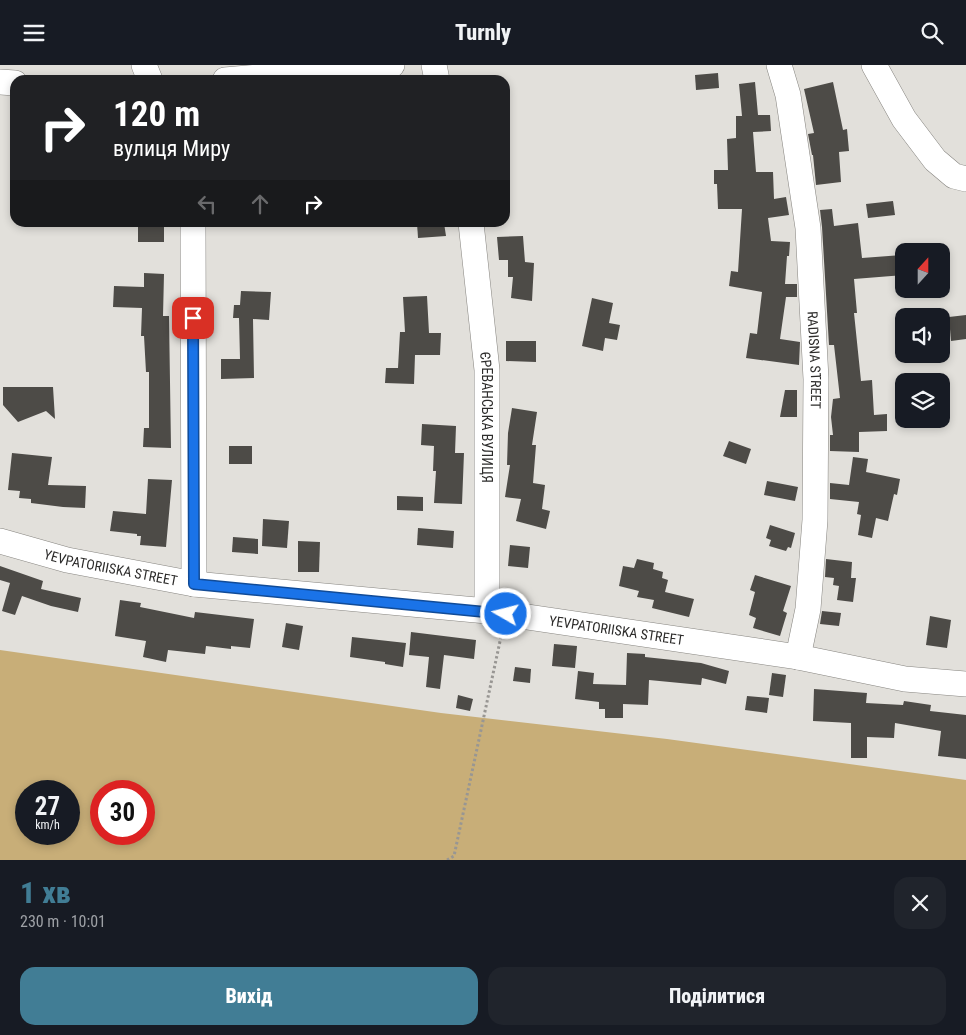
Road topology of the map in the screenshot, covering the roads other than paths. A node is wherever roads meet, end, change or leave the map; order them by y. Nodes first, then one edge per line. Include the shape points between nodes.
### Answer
1 (392, 65) edge
2 (779, 65) edge
3 (874, 65) edge
4 (281, 75) edge
5 (966, 179) edge
6 (193, 227) edge
7 (471, 227) edge
8 (0, 541) edge
9 (194, 584) junction
10 (497, 613) junction
11 (798, 657) junction
12 (966, 684) edge

1 - 4 street
2 - 11 street, RADISNA STREET via 788,95 808,228 816,379 815,520 808,609
3 - 5 street via 904,119 935,160 954,176
6 - 9 street
7 - 10 street, ЄРЕВАНСЬКА ВУЛИЦЯ via 487,370
8 - 9 street, YEVPATORIISKA STREET via 67,560
9 - 10 street, YEVPATORIISKA STREET
10 - 11 street, YEVPATORIISKA STREET
11 - 12 street, YEVPATORIISKA STREET via 905,679

